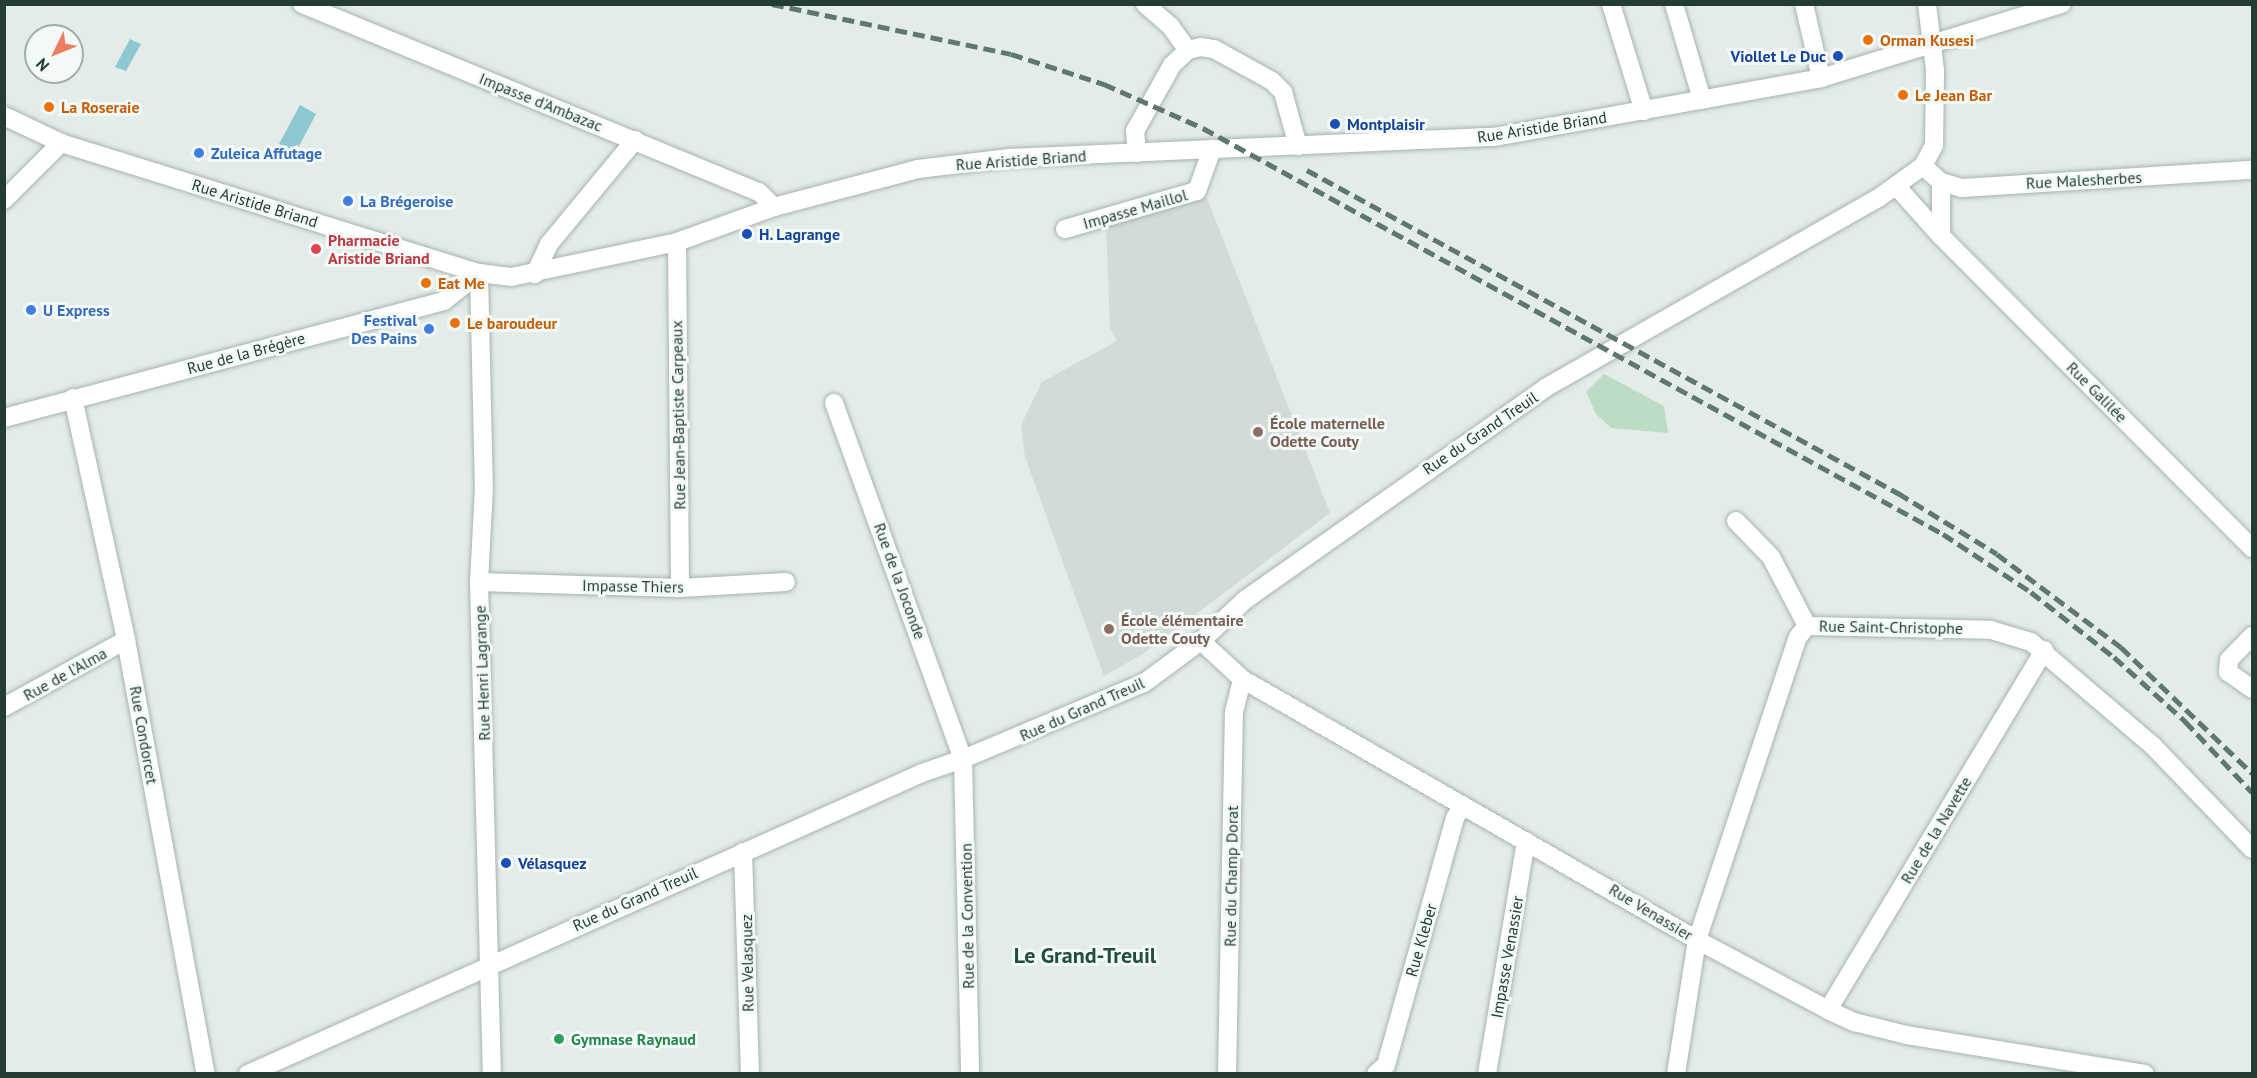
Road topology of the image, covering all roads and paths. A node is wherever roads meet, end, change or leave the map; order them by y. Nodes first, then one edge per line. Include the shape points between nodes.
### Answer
1 (302, 4) edge
2 (1145, 4) edge
3 (1611, 4) edge
4 (1674, 4) edge
5 (1804, 4) edge
6 (1927, 4) edge
7 (2062, 4) edge
8 (1933, 47) junction
9 (1188, 50) junction
10 (1821, 78) junction
11 (1702, 100) junction
12 (1644, 111) junction
13 (4, 116) edge
14 (635, 140) junction
15 (61, 143) junction
16 (1298, 146) junction
17 (1212, 149) junction
18 (1137, 153) junction
19 (1923, 166) junction
20 (2253, 170) edge
21 (1941, 182) junction
22 (1897, 187) junction
23 (4, 200) edge
24 (774, 207) junction
25 (1065, 229) dead end
26 (1941, 236) junction
27 (677, 242) junction
28 (479, 273) junction
29 (535, 274) junction
30 (73, 399) junction
31 (834, 403) dead end
32 (4, 418) edge
33 (1736, 521) dead end
34 (2253, 548) edge
35 (479, 582) junction
36 (786, 582) dead end
37 (680, 588) junction
38 (1807, 626) junction
39 (2253, 636) edge
40 (126, 640) junction
41 (1201, 641) junction
42 (2044, 650) junction
43 (1242, 680) junction
44 (2253, 689) edge
45 (4, 708) edge
46 (963, 759) junction
47 (1463, 805) junction
48 (1526, 841) junction
49 (2253, 849) edge
50 (743, 852) junction
51 (1697, 940) junction
52 (490, 963) junction
53 (1828, 1010) junction
54 (206, 1074) edge
55 (248, 1074) edge
56 (492, 1074) edge
57 (750, 1074) edge
58 (970, 1074) edge
59 (1227, 1074) edge
60 (1376, 1074) edge
61 (1487, 1074) edge
62 (1676, 1074) edge
63 (2145, 1074) edge

1 - 14 street, Impasse d'Ambazac
2 - 9 street via 1171,27
3 - 12 street
4 - 11 street
5 - 10 street
6 - 8 street, Rue du Grand Treuil
7 - 8 street, Rue Aristide Briand
8 - 10 street, Rue Aristide Briand
8 - 19 street, Rue du Grand Treuil via 1934,145
9 - 16 street via 1214,49 1272,81 1283,92 1290,108
9 - 18 street via 1172,65 1135,131
10 - 11 street, Rue Aristide Briand
11 - 12 street, Rue Aristide Briand
12 - 16 street, Rue Aristide Briand via 1494,137
13 - 15 street, Rue Aristide Briand
14 - 24 street, Impasse d'Ambazac via 759,192
14 - 29 street via 549,244
15 - 23 street
15 - 28 street, Rue Aristide Briand
16 - 17 street, Rue Aristide Briand
17 - 18 street, Rue Aristide Briand
17 - 25 street, Impasse Maillol via 1197,191
18 - 24 street, Rue Aristide Briand via 1009,158 918,170
19 - 21 street
19 - 22 street, Rue du Grand Treuil
20 - 21 street, Rue Malesherbes via 1962,188
21 - 26 street
22 - 26 street, Rue Galilée
22 - 41 street, Rue du Grand Treuil via 1584,363 1383,499 1245,600
24 - 27 street, Rue Aristide Briand
26 - 34 street, Rue Galilée
27 - 29 street, Rue Aristide Briand
27 - 37 street, Rue Jean-Baptiste Carpeaux
28 - 29 street, Rue Aristide Briand via 511,277
28 - 30 street, Rue de la Brégère via 444,302
28 - 35 street, Rue Henri Lagrange via 484,487
30 - 32 street, Rue de la Brégère
30 - 40 street, Rue Condorcet
31 - 46 street, Rue de la Joconde
33 - 38 street via 1771,557
35 - 37 street, Impasse Thiers
35 - 52 street, Rue Henri Lagrange
36 - 37 street, Impasse Thiers
38 - 42 street, Rue Saint-Christophe via 1991,630 2016,636
38 - 51 street, Rue Saint-Christophe via 1798,637
39 - 44 street via 2229,660 2228,672
40 - 45 street, Rue de l'Alma
40 - 54 street, Rue Condorcet
41 - 43 street, Rue Venassier
41 - 46 street, Rue du Grand Treuil via 1144,683
42 - 49 street, Rue Saint-Christophe via 2180,771
42 - 53 street, Rue de la Navette
43 - 47 street, Rue Venassier
43 - 59 street, Rue du Champ Dorat via 1234,712
46 - 50 street, Rue du Grand Treuil via 922,772
46 - 58 street, Rue de la Convention
47 - 48 street, Rue Venassier
47 - 60 street, Rue Kleber via 1455,818 1386,1065
48 - 51 street, Rue Venassier
48 - 61 street, Impasse Venassier
50 - 52 street, Rue du Grand Treuil
50 - 57 street, Rue Velasquez
51 - 53 street, Rue Venassier
51 - 62 street, Rue Saint-Christophe
52 - 55 street, Rue du Grand Treuil
52 - 56 street, Rue Henri Lagrange
53 - 63 street, Rue Venassier via 1854,1022 1906,1035

